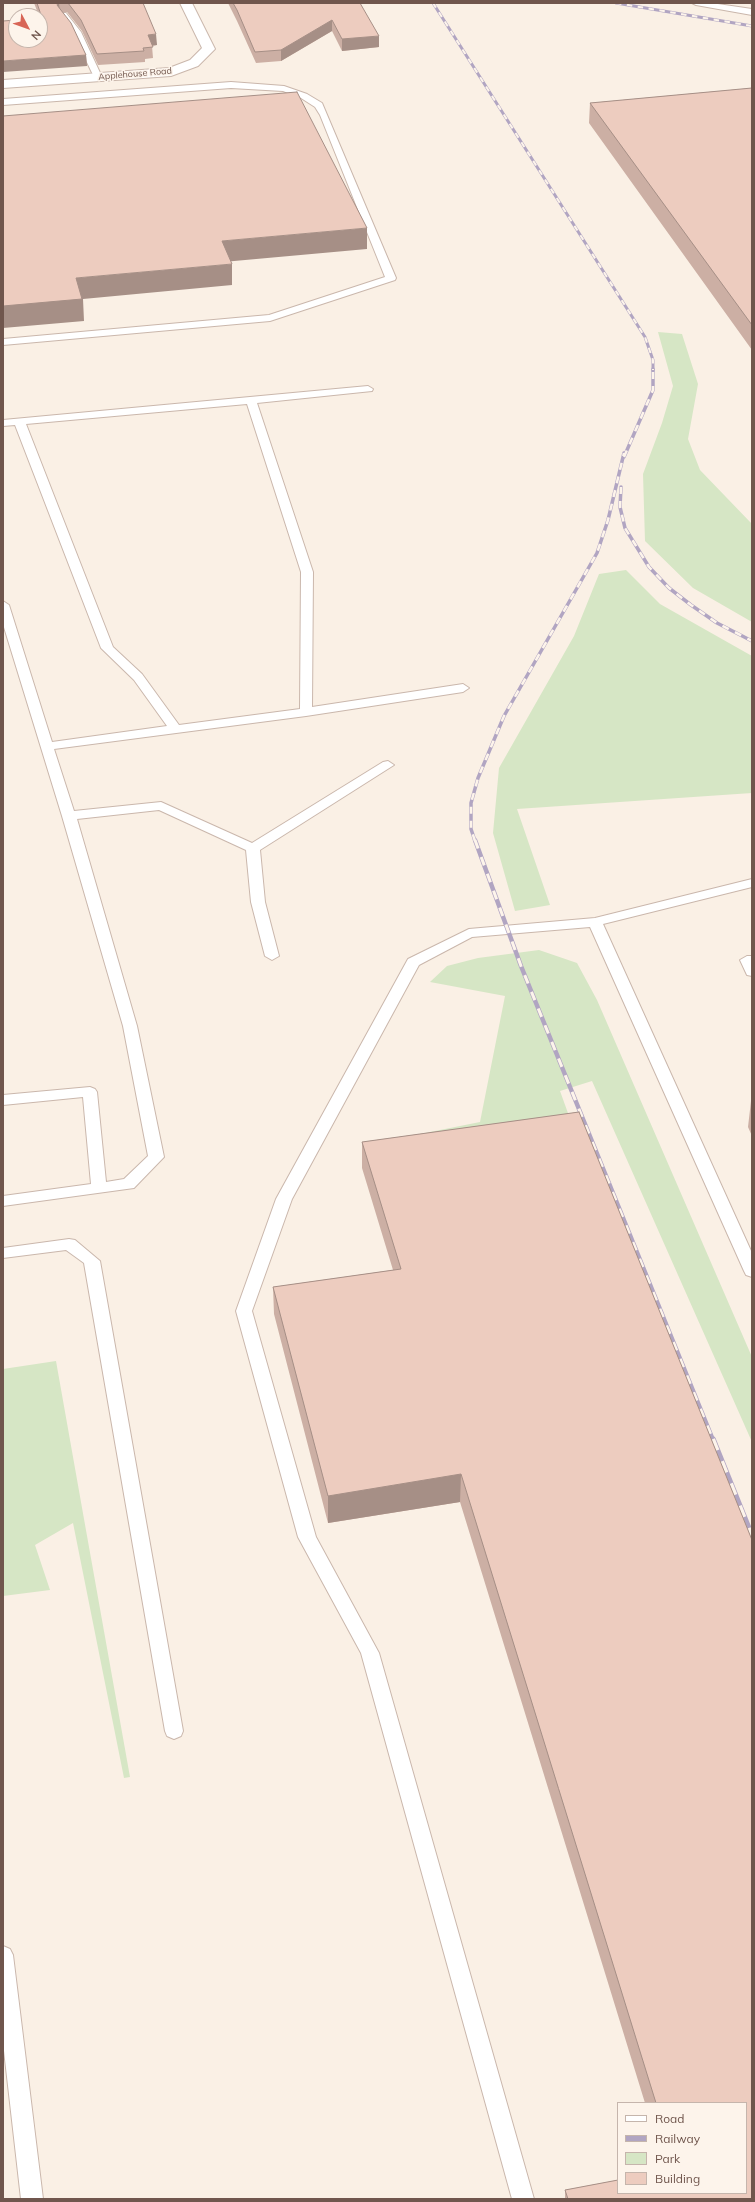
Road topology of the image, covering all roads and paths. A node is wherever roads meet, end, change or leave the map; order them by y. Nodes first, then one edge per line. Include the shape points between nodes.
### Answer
1 (186, 3) edge
2 (696, 3) edge
3 (752, 12) edge
4 (64, 15) edge
5 (98, 77) junction
6 (3, 84) edge
7 (170, 90) junction
8 (49, 99) junction
9 (175, 101) edge
10 (3, 102) edge
11 (52, 111) edge
12 (3, 342) edge
13 (368, 389) dead end
14 (251, 400) junction
15 (19, 421) junction
16 (3, 423) edge
17 (3, 605) edge
18 (463, 688) dead end
19 (306, 712) junction
20 (176, 730) junction
21 (48, 746) junction
22 (388, 765) dead end
23 (69, 816) junction
24 (253, 848) junction
25 (752, 883) edge
26 (595, 922) junction
27 (272, 956) dead end
28 (752, 960) edge
29 (752, 972) edge
30 (3, 1100) edge
31 (99, 1188) junction
32 (3, 1201) edge
33 (3, 1253) edge
34 (752, 1271) edge
35 (174, 1731) dead end
36 (3, 1955) edge
37 (32, 2199) edge
38 (524, 2199) edge

1 - 5 street, Applehouse Road via 209,49 194,63 171,72
2 - 3 lane
4 - 5 lane via 77,32
5 - 6 street, Applehouse Road
7 - 8 lane via 122,97
7 - 9 lane
7 - 12 lane via 231,85 258,86 298,94 319,105 392,278 270,318
8 - 10 lane
8 - 11 lane
13 - 14 lane
14 - 15 lane
14 - 19 lane via 307,572
15 - 16 lane
15 - 20 lane via 107,648 138,677
17 - 21 lane
18 - 19 lane
19 - 20 lane
20 - 21 lane
21 - 23 lane
22 - 24 lane
23 - 24 lane via 161,806
23 - 31 lane via 130,1026 156,1157 129,1184
24 - 27 lane via 258,902
25 - 26 lane
26 - 34 lane
26 - 38 lane via 469,933 413,962 284,1199 244,1311 307,1537 370,1653
28 - 29 lane via 747,960
30 - 31 lane via 90,1092
31 - 32 lane
33 - 35 lane via 70,1244 92,1261
36 - 37 lane

